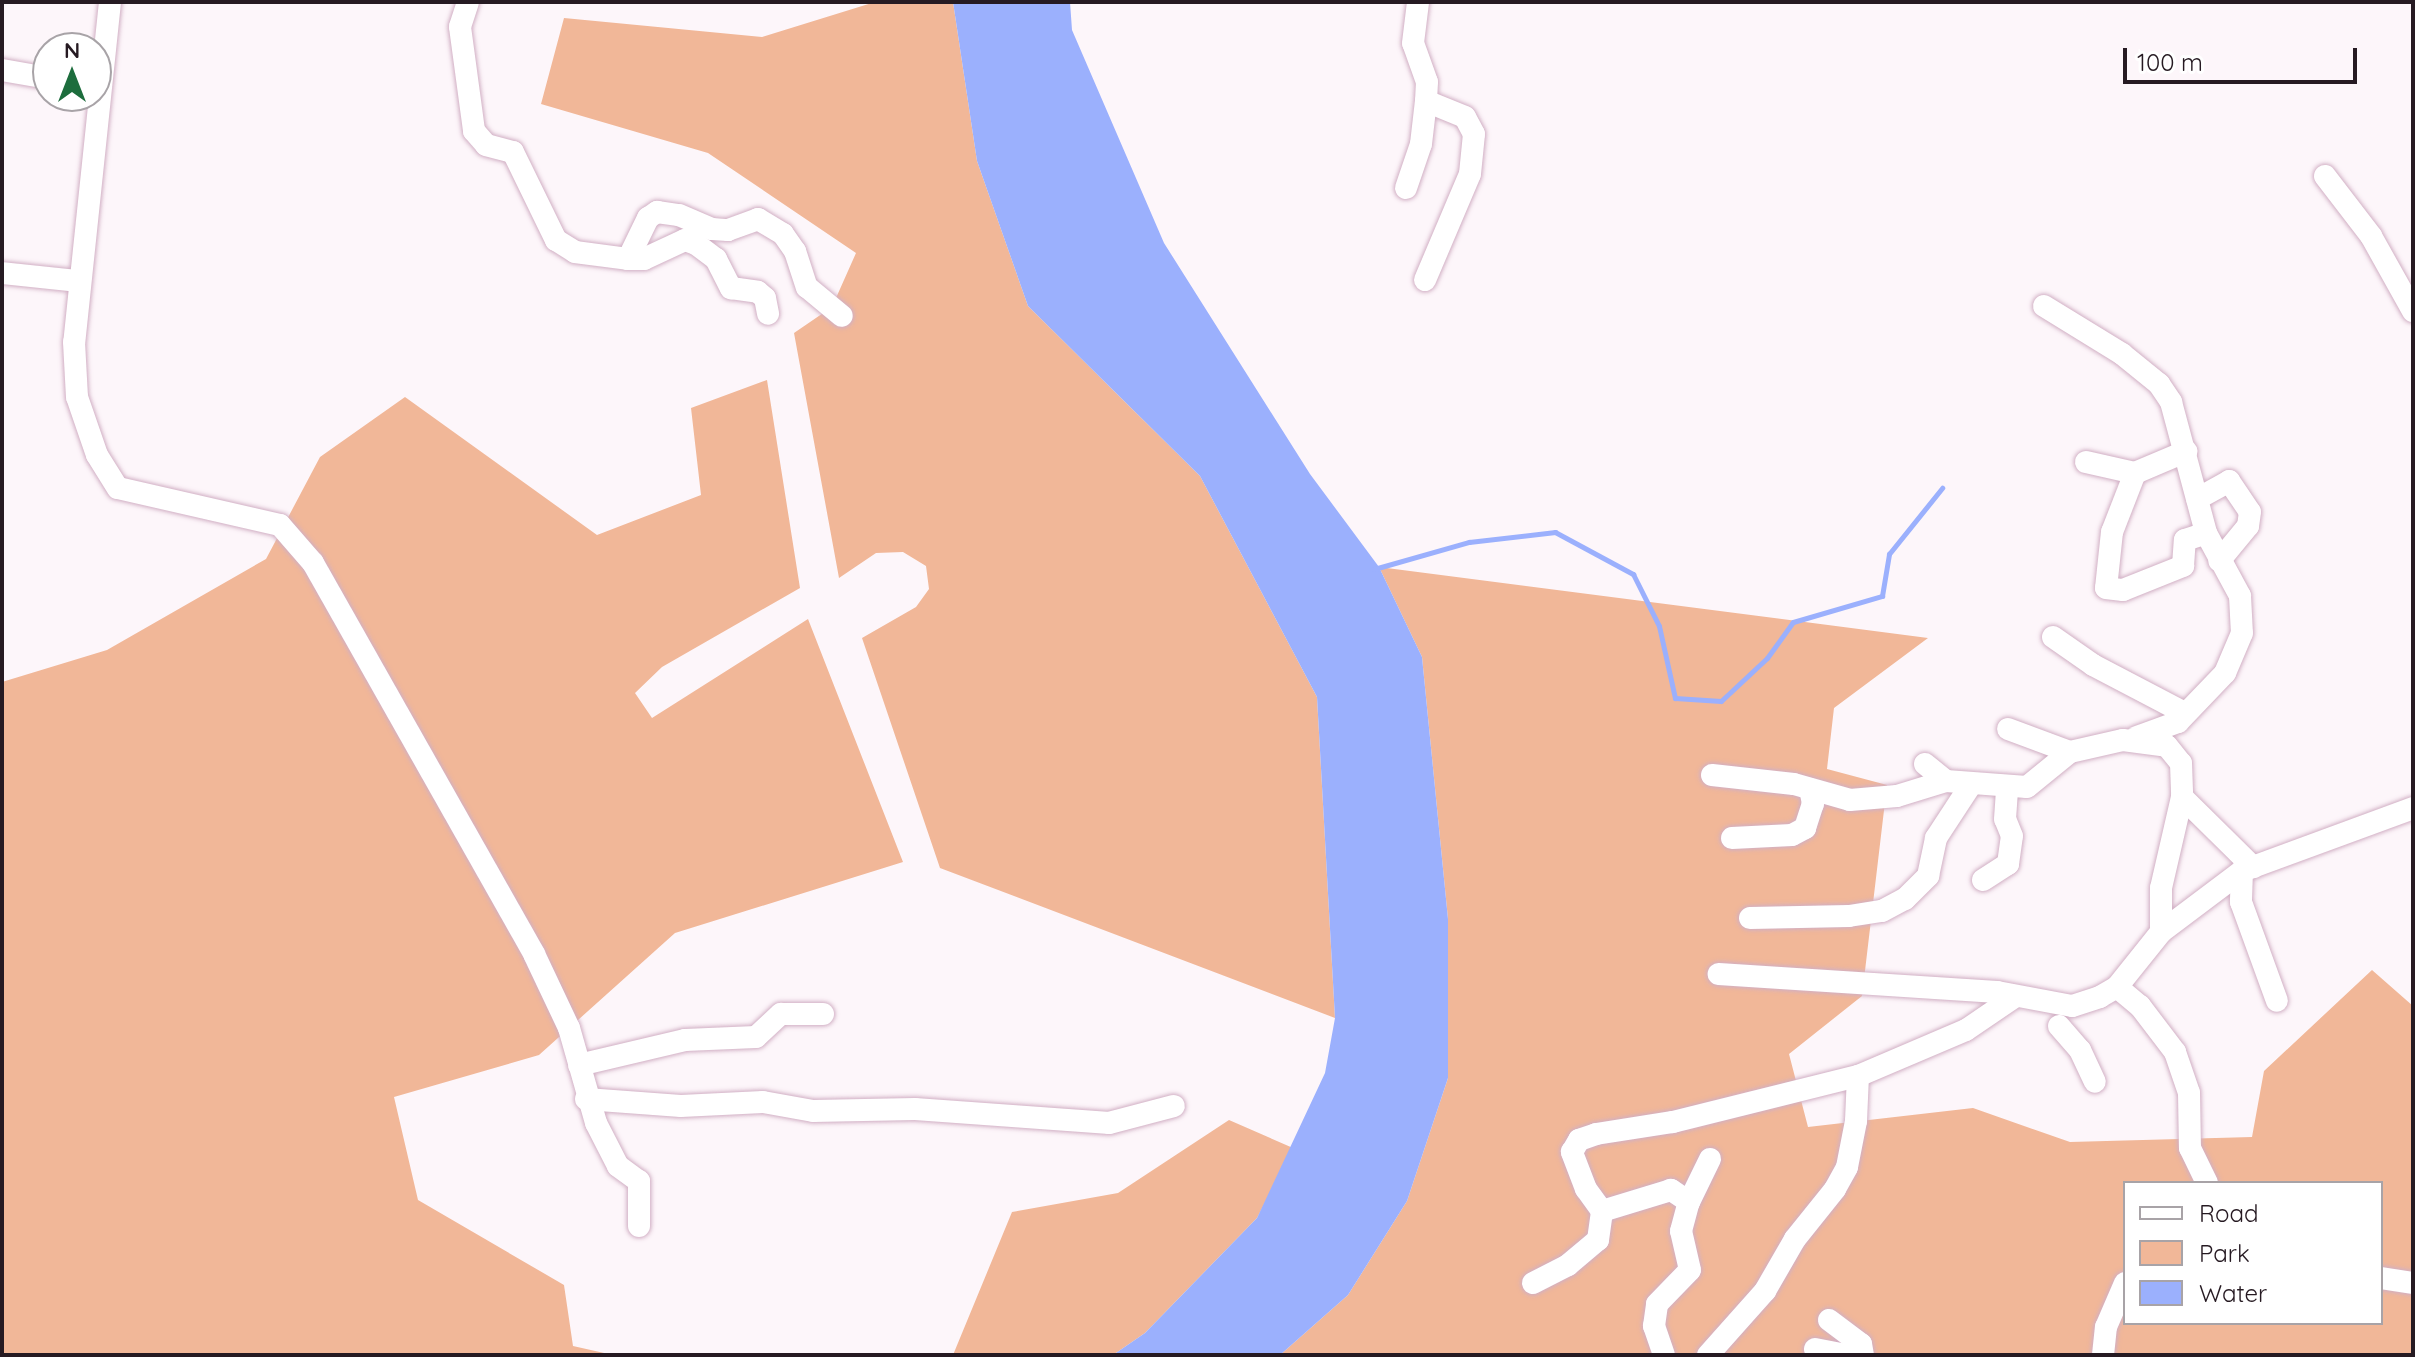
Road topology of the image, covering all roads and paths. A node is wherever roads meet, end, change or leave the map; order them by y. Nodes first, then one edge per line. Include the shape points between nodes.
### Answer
1 (110, 2) edge
2 (468, 2) edge
3 (1418, 2) edge
4 (106, 32) edge
5 (2, 70) edge
6 (32, 75) edge
7 (1426, 101) junction
8 (96, 112) edge
9 (2325, 176) dead end
10 (1406, 188) dead end
11 (628, 259) junction
12 (2, 273) edge
13 (1425, 280) dead end
14 (78, 281) junction
15 (2044, 306) dead end
16 (2413, 311) edge
17 (768, 314) dead end
18 (842, 316) dead end
19 (2187, 451) junction
20 (2086, 462) dead end
21 (2135, 473) junction
22 (2197, 499) junction
23 (2206, 533) junction
24 (2219, 561) junction
25 (2053, 637) dead end
26 (2182, 717) junction
27 (2008, 729) dead end
28 (2123, 740) junction
29 (2070, 752) junction
30 (2181, 763) junction
31 (1925, 764) dead end
32 (1712, 775) dead end
33 (1946, 781) junction
34 (1970, 786) junction
35 (1810, 789) junction
36 (2007, 789) junction
37 (2182, 797) junction
38 (2413, 808) edge
39 (1732, 838) dead end
40 (2247, 869) junction
41 (1983, 880) dead end
42 (1750, 918) dead end
43 (2161, 932) junction
44 (1719, 974) dead end
45 (2117, 987) junction
46 (2016, 996) junction
47 (2277, 1001) dead end
48 (823, 1014) dead end
49 (2059, 1026) dead end
50 (579, 1065) junction
51 (1858, 1076) junction
52 (2095, 1082) dead end
53 (586, 1099) junction
54 (1174, 1106) dead end
55 (1710, 1159) dead end
56 (2206, 1181) edge
57 (1689, 1202) junction
58 (1602, 1211) junction
59 (639, 1226) dead end
60 (2383, 1278) edge
61 (1533, 1283) dead end
62 (2413, 1283) edge
63 (2123, 1288) edge
64 (1829, 1320) dead end
65 (1815, 1349) dead end
66 (1664, 1355) edge
67 (1708, 1355) edge
68 (1847, 1355) edge
69 (1863, 1355) edge
70 (2103, 1355) edge

1 - 4 street
2 - 11 street via 460,27 474,131 486,145 513,152 556,240 575,252
3 - 7 street via 1413,43 1427,82
5 - 6 street
7 - 10 street via 1421,144
7 - 13 street via 1465,117 1474,134 1470,174
8 - 14 street
9 - 16 street via 2371,236
11 - 17 street via 644,259 685,240 696,244 716,259 731,288 765,298
11 - 18 street via 648,218 657,212 712,229 728,230 758,219 783,234 807,287
12 - 14 street
14 - 50 street via 77,397 107,476 131,493 280,525 313,563 534,954 569,1028
15 - 19 street via 2122,354 2159,384 2171,402
19 - 21 street
19 - 22 street
20 - 21 street
21 - 23 street via 2112,532 2106,588 2123,590 2183,566 2185,540
22 - 23 street
22 - 24 street via 2229,481 2250,512 2248,526
23 - 24 street
24 - 26 street via 2240,596 2242,633 2225,673
25 - 26 street
26 - 28 street
26 - 30 street
27 - 29 street
28 - 29 street
28 - 30 street via 2167,746
29 - 36 street via 2036,783
30 - 37 street
31 - 33 street
32 - 35 street
33 - 34 street
33 - 35 street via 1886,798 1850,800
34 - 36 street
34 - 42 street via 1936,838 1928,876 1905,899 1882,911 1849,916
35 - 39 street via 1811,824 1805,828 1792,835
36 - 41 street via 2005,819 2012,836 2008,864
37 - 40 street
37 - 43 street via 2161,888
38 - 40 street
40 - 43 street
40 - 47 street via 2241,902
43 - 45 street
44 - 46 street
45 - 46 street via 2072,1006
45 - 56 street via 2140,1006 2175,1052 2189,1093 2190,1148
46 - 51 street via 1966,1030
48 - 50 street via 781,1014 756,1037 685,1040
49 - 52 street via 2080,1050
50 - 53 street
51 - 58 street via 1724,1111 1579,1140 1573,1162
51 - 67 street via 1853,1137 1835,1189 1795,1239 1765,1291
53 - 54 street via 681,1106 763,1102 813,1111 901,1108 1109,1123
53 - 59 street via 618,1166 639,1181
55 - 57 street
57 - 58 street via 1671,1190
57 - 66 street via 1681,1231 1690,1270 1657,1304 1654,1326
58 - 61 street via 1598,1240 1568,1265
60 - 62 street
63 - 70 street via 2106,1327
64 - 69 street via 1861,1344
65 - 68 street

